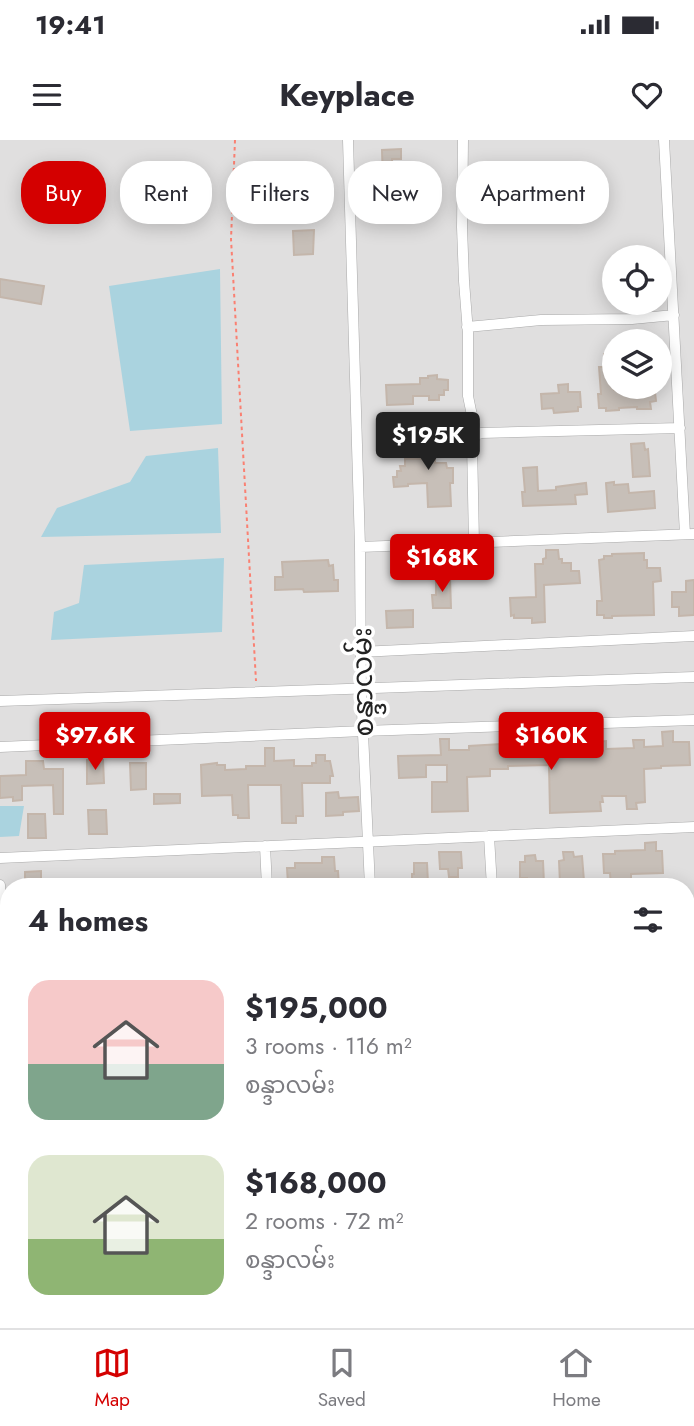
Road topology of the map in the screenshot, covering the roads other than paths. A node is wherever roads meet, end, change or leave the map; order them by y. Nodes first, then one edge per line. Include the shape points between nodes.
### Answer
1 (348, 140) edge
2 (463, 140) edge
3 (664, 140) edge
4 (674, 315) junction
5 (467, 327) junction
6 (680, 428) junction
7 (476, 435) junction
8 (690, 534) edge
9 (474, 542) junction
10 (360, 547) junction
11 (694, 636) edge
12 (360, 652) junction
13 (694, 677) edge
14 (361, 689) junction
15 (0, 701) edge
16 (694, 720) edge
17 (363, 731) junction
18 (0, 747) edge
19 (694, 827) edge
20 (489, 836) junction
21 (368, 841) junction
22 (265, 846) junction
23 (0, 858) edge
24 (267, 878) edge
25 (370, 878) edge
26 (491, 878) edge

1 - 10 street, စန္ဒာလမ်း
2 - 5 street
3 - 4 street
4 - 5 street
4 - 6 street
5 - 7 street via 468,396
6 - 7 street
6 - 8 street
7 - 9 street via 471,443
8 - 9 street
9 - 10 street
10 - 12 street, စန္ဒာလမ်း
11 - 12 street
12 - 14 street, စန္ဒာလမ်း
13 - 14 street
14 - 15 street
14 - 17 street, စန္ဒာလမ်း
16 - 17 street
17 - 18 street
17 - 21 street, စန္ဒာလမ်း
19 - 20 street
20 - 21 street
20 - 26 street
21 - 22 street
21 - 25 street, စန္ဒာလမ်း
22 - 23 street
22 - 24 street

